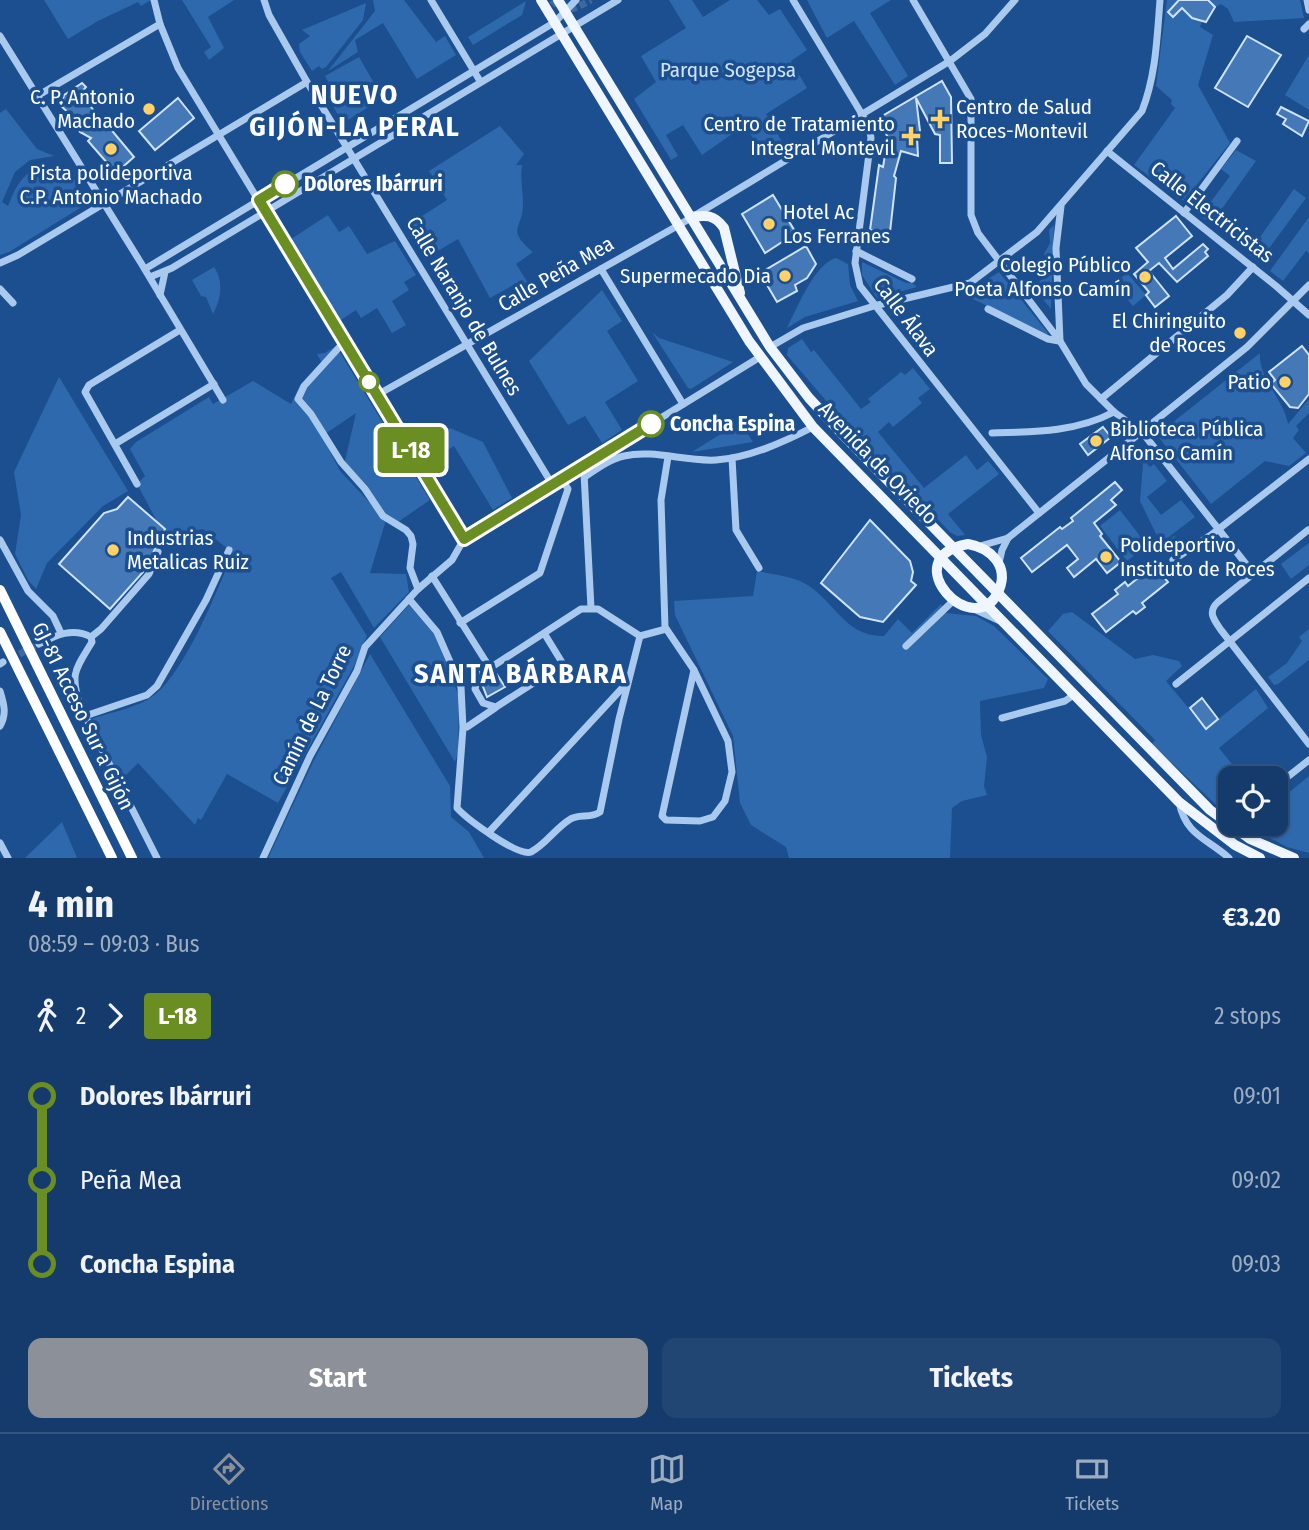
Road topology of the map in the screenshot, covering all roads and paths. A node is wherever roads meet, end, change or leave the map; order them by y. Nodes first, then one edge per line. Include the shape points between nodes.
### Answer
1 (154, 0) edge
2 (264, 0) edge
3 (431, 0) edge
4 (541, 0) edge
5 (558, 0) edge
6 (576, 0) edge
7 (618, 0) edge
8 (793, 0) edge
9 (913, 0) edge
10 (1015, 0) edge
11 (1160, 0) edge
12 (1307, 0) edge
13 (1309, 10) edge
14 (565, 12) junction
15 (555, 22) junction
16 (160, 24) junction
17 (575, 25) junction
18 (562, 33) junction
19 (0, 36) edge
20 (950, 61) junction
21 (474, 71) junction
22 (480, 81) junction
23 (307, 82) junction
24 (37, 96) junction
25 (863, 113) junction
26 (219, 135) junction
27 (1237, 141) dead end
28 (347, 147) junction
29 (1107, 151) junction
30 (353, 158) junction
31 (259, 200) junction
32 (1061, 203) junction
33 (104, 204) junction
34 (266, 211) junction
35 (1184, 212) junction
36 (690, 217) junction
37 (678, 225) junction
38 (856, 251) junction
39 (1000, 260) junction
40 (0, 263) edge
41 (1253, 267) junction
42 (145, 269) junction
43 (601, 269) junction
44 (165, 272) junction
45 (150, 277) junction
46 (912, 279) dead end
47 (1309, 285) edge
48 (0, 289) edge
49 (160, 296) junction
50 (1295, 302) junction
51 (13, 303) dead end
52 (743, 303) junction
53 (874, 306) junction
54 (988, 309) dead end
55 (1309, 315) edge
56 (180, 330) junction
57 (1060, 341) junction
58 (344, 342) junction
59 (466, 345) junction
60 (770, 347) junction
61 (760, 357) junction
62 (214, 384) junction
63 (377, 395) junction
64 (1101, 399) junction
65 (223, 400) dead end
66 (683, 404) junction
67 (1114, 412) junction
68 (813, 427) junction
69 (1142, 432) junction
70 (992, 433) dead end
71 (115, 444) junction
72 (668, 457) junction
73 (732, 458) junction
74 (1309, 459) edge
75 (580, 467) junction
76 (586, 476) junction
77 (562, 479) junction
78 (137, 484) dead end
79 (552, 484) junction
80 (1039, 513) junction
81 (1219, 529) junction
82 (1308, 530) edge
83 (1008, 538) junction
84 (464, 539) junction
85 (0, 540) edge
86 (927, 542) junction
87 (980, 546) junction
88 (952, 547) junction
89 (229, 550) dead end
90 (158, 552) dead end
91 (941, 557) junction
92 (1173, 560) dead end
93 (999, 563) junction
94 (759, 568) dead end
95 (1254, 573) junction
96 (432, 576) junction
97 (937, 576) junction
98 (1309, 578) edge
99 (1002, 582) junction
100 (418, 589) junction
101 (0, 590) edge
102 (998, 593) junction
103 (409, 599) junction
104 (953, 601) junction
105 (987, 604) junction
106 (1009, 606) junction
107 (967, 607) junction
108 (591, 608) junction
109 (460, 623) junction
110 (1008, 627) junction
111 (666, 629) junction
112 (0, 632) edge
113 (61, 633) junction
114 (544, 633) junction
115 (640, 636) junction
116 (91, 637) junction
117 (1230, 640) junction
118 (39, 644) tunnel mouth
119 (905, 646) dead end
120 (490, 668) junction
121 (694, 670) junction
122 (628, 682) junction
123 (1176, 684) dead end
124 (0, 691) edge
125 (1075, 694) junction
126 (496, 707) junction
127 (85, 716) junction
128 (1002, 718) dead end
129 (0, 726) edge
130 (467, 727) dead end
131 (1309, 744) edge
132 (1309, 760) edge
133 (1288, 777) edge
134 (1179, 802) junction
135 (489, 832) junction
136 (0, 843) edge
137 (8, 858) edge
138 (112, 858) edge
139 (132, 858) edge
140 (157, 858) edge
141 (263, 858) edge
142 (1229, 858) edge
143 (1260, 858) edge
144 (1294, 858) edge

1 - 16 street
2 - 23 street, Calle Naranjo de Bulnes
3 - 21 street
4 - 15 main road, Avenida de Oviedo
5 - 14 main road, Avenida de Oviedo
6 - 14 street
7 - 17 street
8 - 25 street, Calle Álava
9 - 20 street
10 - 20 street, Calle Peña Mea via 985,34
11 - 29 street via 1150,90 1136,119
12 - 13 street
14 - 15 street
14 - 17 main road, Avenida de Oviedo
15 - 18 main road, Avenida de Oviedo
15 - 21 street
16 - 24 street
16 - 26 street via 178,68
17 - 18 street
17 - 36 main road, Avenida de Oviedo
18 - 22 street
18 - 37 main road, Avenida de Oviedo
19 - 24 street
20 - 25 street, Calle Peña Mea
20 - 39 street via 971,99 973,223
21 - 22 street
21 - 28 street
22 - 30 street
23 - 26 street
23 - 28 street, Calle Naranjo de Bulnes
24 - 33 street
25 - 36 street, Calle Peña Mea
25 - 38 street, Calle Álava via 871,138
26 - 31 street
26 - 33 street
27 - 35 street
28 - 30 street, Calle Naranjo de Bulnes
28 - 31 street
29 - 32 street
29 - 35 street, Calle Electricistas
30 - 34 street
30 - 59 street, Calle Naranjo de Bulnes
31 - 34 street
31 - 42 street
32 - 39 street via 1037,232
32 - 57 street via 1056,248
33 - 40 street
33 - 42 street
34 - 44 street
34 - 58 street
35 - 41 street, Calle Electricistas
36 - 37 street, Calle Peña Mea
36 - 52 main road, Avenida de Oviedo
36 - 52 main road, Avenida de Oviedo via 711,216 724,228
37 - 43 street, Calle Peña Mea
37 - 61 main road, Avenida de Oviedo
38 - 46 street
38 - 53 street, Calle Álava via 856,278
39 - 53 street via 970,283
39 - 57 street
41 - 50 street, Calle Electricistas
41 - 64 street via 1227,295
42 - 45 street
43 - 59 street, Calle Peña Mea
43 - 66 street
44 - 45 street
44 - 49 street
45 - 49 street
47 - 50 street
48 - 51 street
49 - 56 street
50 - 55 street, Calle Electricistas
50 - 69 street
52 - 60 main road, Avenida de Oviedo
53 - 60 street via 803,328
53 - 80 street, Calle Álava
54 - 57 street
56 - 62 street
56 - 71 street via 89,385 85,393 88,402
57 - 64 street via 1076,370
58 - 63 street
58 - 100 street via 298,399 383,516 411,536 410,568
59 - 63 street, Calle Peña Mea
59 - 79 street, Calle Naranjo de Bulnes
60 - 88 main road, Avenida de Oviedo via 809,398
61 - 66 street
61 - 68 main road, Avenida de Oviedo
62 - 65 street
62 - 71 street
63 - 84 street
64 - 67 street
66 - 75 street
67 - 69 street
67 - 70 street via 1083,426
68 - 73 street
68 - 86 main road, Avenida de Oviedo
69 - 80 street
69 - 81 street
71 - 78 street
72 - 73 street
72 - 76 street via 623,456
72 - 111 street via 661,500
73 - 94 street via 736,530
74 - 81 street
75 - 76 street
75 - 77 street
76 - 108 street
77 - 79 street
77 - 109 street via 568,489 540,573
79 - 84 street
80 - 83 street
81 - 92 street
81 - 95 street
82 - 95 street
83 - 87 street
83 - 93 street
84 - 96 street, Camín de La Torre via 452,560
85 - 113 street via 28,591 53,616
86 - 91 main road, Avenida de Oviedo
86 - 97 street
87 - 88 main road
87 - 93 main road
88 - 91 main road
88 - 102 main road, Avenida de Oviedo
89 - 127 street via 157,686 147,695
90 - 116 street via 149,574
91 - 97 main road
91 - 105 main road, Avenida de Oviedo
93 - 99 main road
95 - 117 street via 1213,607 1213,618
96 - 100 street, Camín de La Torre
96 - 109 street
97 - 104 main road
98 - 117 street
99 - 102 main road
99 - 106 main road
100 - 103 street, Camín de La Torre
101 - 139 highway, GJ-81 Acceso Sur a Gijón
102 - 105 main road
102 - 106 main road, Avenida de Oviedo
103 - 135 street via 437,632 461,687 463,728 456,805
103 - 141 street, Camín de La Torre via 365,647 358,671 320,735
104 - 107 main road
104 - 119 street
105 - 107 main road
105 - 110 main road, Avenida de Oviedo
106 - 144 main road, Avenida de Oviedo via 1210,810 1250,839
107 - 110 street
108 - 114 street via 581,609
108 - 115 street
109 - 120 street
110 - 125 main road, Avenida de Oviedo
111 - 115 street
111 - 121 street
112 - 138 highway
113 - 116 street
113 - 118 street
114 - 120 street
114 - 126 street via 563,664
115 - 122 street
116 - 127 street via 74,670
117 - 123 street
117 - 131 street
120 - 126 street via 478,676 475,689 483,703
121 - 121 street via 731,752 729,789 709,819 662,819
122 - 135 street
122 - 135 street via 600,812 570,819 528,853
124 - 129 street via 5,718
125 - 128 street via 1065,701
125 - 134 main road, Avenida de Oviedo
126 - 130 street
127 - 140 street
132 - 133 street
134 - 142 street via 1183,821
134 - 143 main road, Avenida de Oviedo via 1235,845
136 - 137 street

